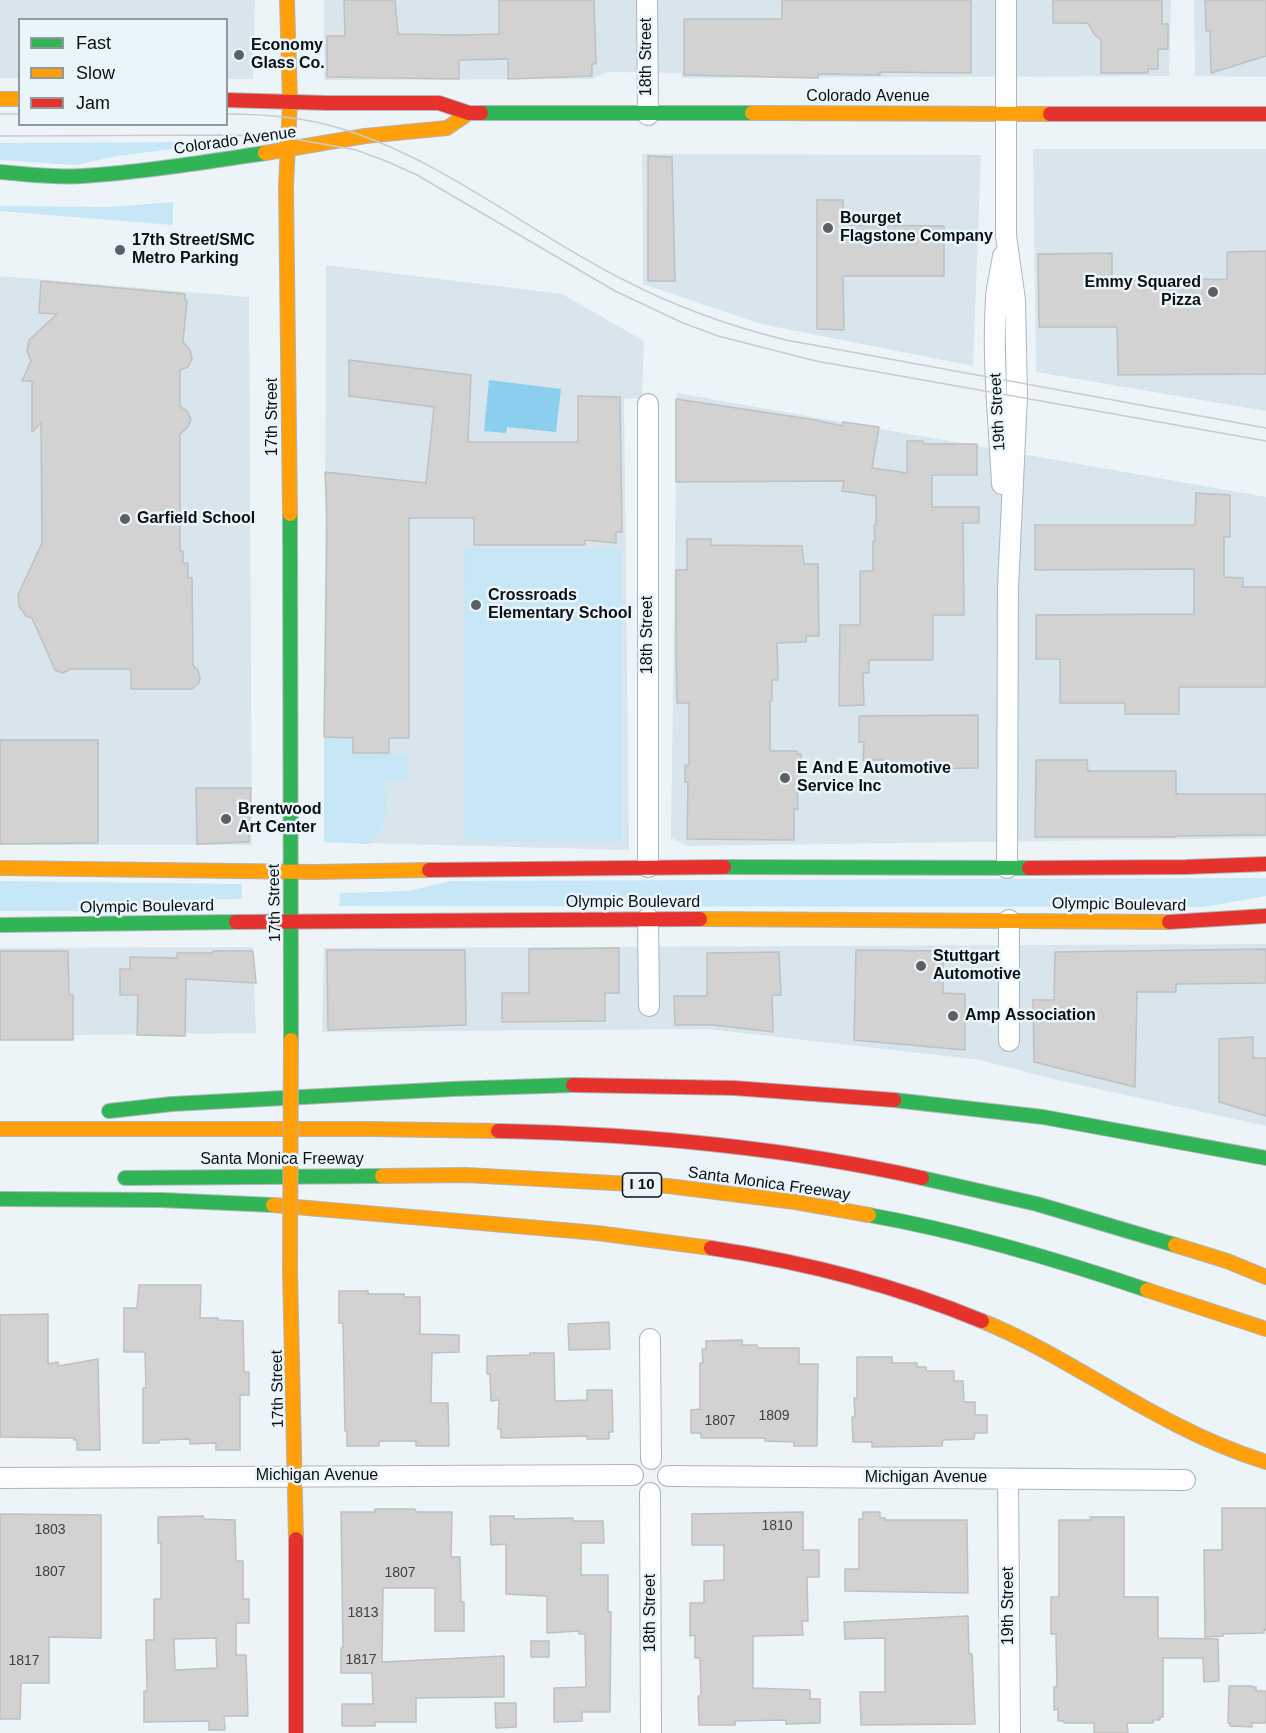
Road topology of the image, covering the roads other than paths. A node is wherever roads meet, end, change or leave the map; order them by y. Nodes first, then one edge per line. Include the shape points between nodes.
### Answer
1 (287, 0) edge
2 (647, 0) edge
3 (1006, 0) edge
4 (0, 99) edge
5 (18, 99) edge
6 (228, 100) edge
7 (290, 101) junction
8 (469, 113) junction
9 (1005, 113) junction
10 (1266, 114) edge
11 (648, 115) junction
12 (288, 150) junction
13 (0, 172) edge
14 (648, 404) dead end
15 (1266, 864) edge
16 (648, 867) junction
17 (0, 868) edge
18 (1006, 868) junction
19 (291, 871) junction
20 (1266, 916) edge
21 (648, 918) junction
22 (1009, 920) junction
23 (292, 922) junction
24 (0, 925) edge
25 (649, 1006) dead end
26 (1010, 1041) dead end
27 (92, 1113) dead end
28 (69, 1116) dead end
29 (0, 1124) edge
30 (0, 1129) edge
31 (1266, 1158) edge
32 (106, 1178) dead end
33 (0, 1199) edge
34 (1266, 1277) edge
35 (1266, 1329) edge
36 (650, 1339) dead end
37 (651, 1459) junction
38 (1266, 1462) edge
39 (633, 1475) junction
40 (296, 1476) junction
41 (668, 1476) junction
42 (0, 1478) edge
43 (1008, 1479) junction
44 (1185, 1480) dead end
45 (650, 1493) junction
46 (296, 1733) edge
47 (651, 1733) edge
48 (1010, 1733) edge

1 - 7 main road, 17th Street
2 - 11 street, 18th Street
3 - 9 street, 19th Street
4 - 5 main road
6 - 7 main road, Colorado Avenue
7 - 8 main road, Colorado Avenue via 439,103
7 - 12 main road, 17th Street
8 - 11 main road, Colorado Avenue
8 - 12 main road, Colorado Avenue via 447,128 364,136
9 - 10 main road, Colorado Avenue
9 - 11 main road, Colorado Avenue
9 - 18 street, 19th Street via 1006,236 996,296 996,333 1008,588
12 - 13 main road, Colorado Avenue via 82,176
12 - 19 main road, 17th Street
14 - 16 street, 18th Street
15 - 18 main road
16 - 18 main road
16 - 19 main road
17 - 19 main road
19 - 23 main road, 17th Street
20 - 22 main road, Olympic Boulevard via 1188,922
21 - 22 main road, Olympic Boulevard
21 - 23 main road, Olympic Boulevard
21 - 25 street
22 - 26 street
23 - 24 main road, Olympic Boulevard
23 - 40 main road, 17th Street, bridge via 291,1271
27 - 31 main road via 172,1104 452,1089 577,1085 734,1088 1043,1117
28 - 29 main road
30 - 34 main road, Santa Monica Freeway via 579,1133 775,1151 867,1166 1037,1204 1227,1261
32 - 35 main road, Santa Monica Freeway / I 10 via 466,1175 668,1186 784,1200 945,1230 1076,1266
33 - 38 main road via 258,1204 634,1236 778,1259 899,1290 968,1314 1034,1345 1208,1440
36 - 37 street
37 - 39 street via 638,1464
37 - 41 street via 664,1465
39 - 40 street, Michigan Avenue
39 - 45 street via 636,1486
40 - 42 street, Michigan Avenue
40 - 46 main road, 17th Street
41 - 43 street, Michigan Avenue
41 - 45 street via 664,1486
43 - 44 street, Michigan Avenue
43 - 48 street, 19th Street
45 - 47 street, 18th Street

